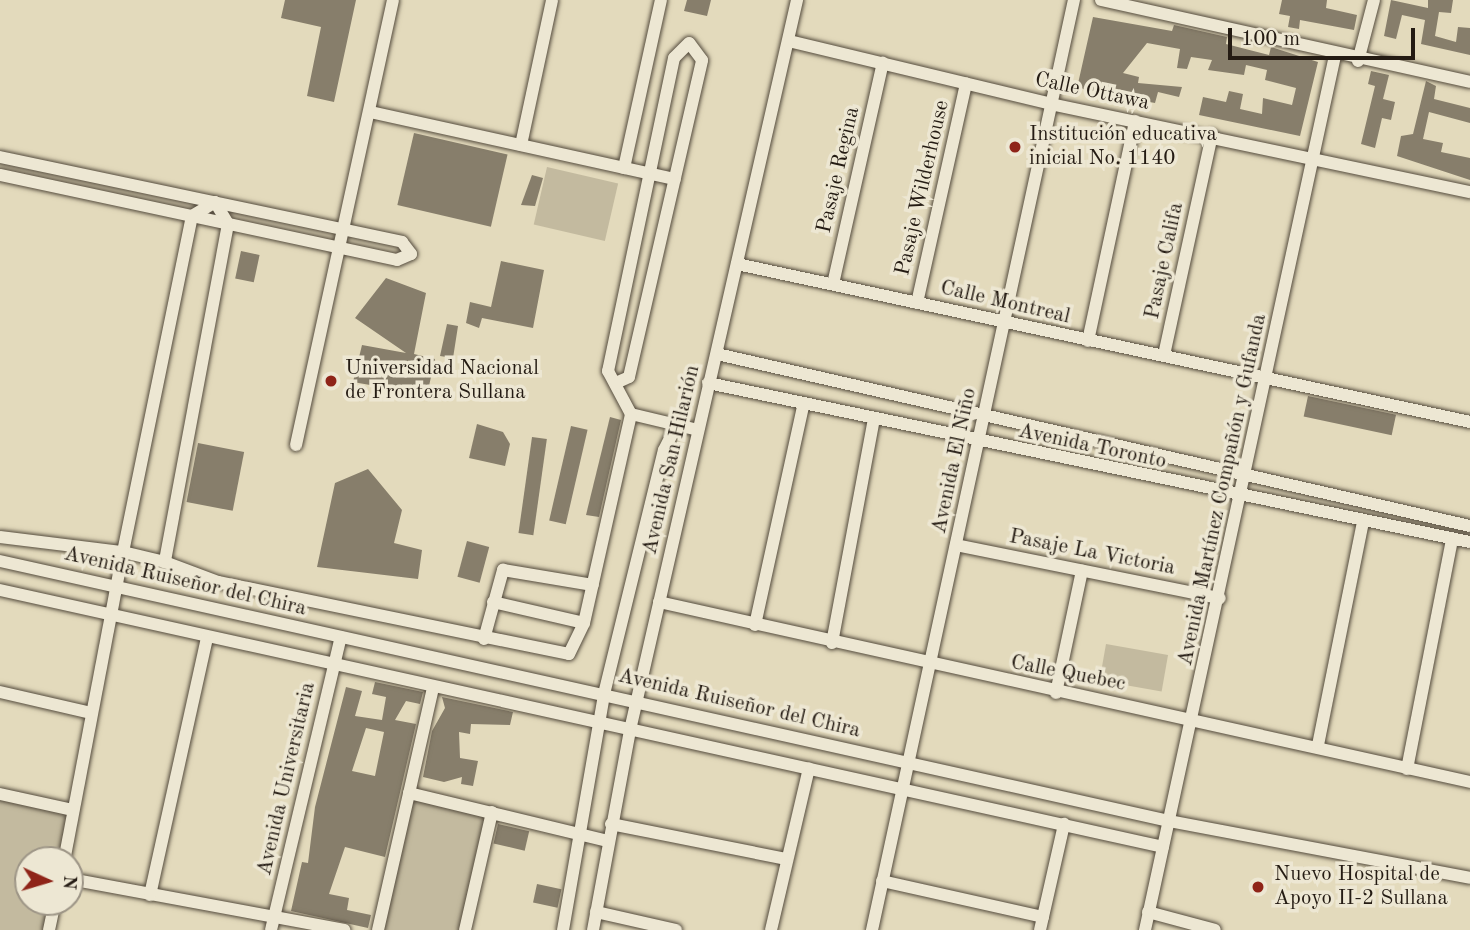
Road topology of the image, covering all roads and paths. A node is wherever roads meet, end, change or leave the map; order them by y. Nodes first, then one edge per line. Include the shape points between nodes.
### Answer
1 (393, 0) edge
2 (552, 0) edge
3 (661, 0) edge
4 (797, 0) edge
5 (1074, 0) edge
6 (1101, 0) edge
7 (1374, 0) edge
8 (789, 41) junction
9 (1335, 57) junction
10 (1359, 61) junction
11 (883, 63) junction
12 (1470, 82) edge
13 (966, 83) junction
14 (1051, 104) junction
15 (370, 112) junction
16 (1135, 121) junction
17 (1212, 135) junction
18 (521, 145) junction
19 (0, 157) edge
20 (1315, 157) junction
21 (624, 168) junction
22 (650, 174) junction
23 (0, 175) edge
24 (675, 179) junction
25 (1470, 192) edge
26 (215, 202) junction
27 (192, 216) junction
28 (228, 224) junction
29 (345, 230) junction
30 (341, 248) junction
31 (737, 264) junction
32 (833, 284) junction
33 (917, 303) junction
34 (1004, 322) junction
35 (1088, 341) junction
36 (717, 354) junction
37 (1164, 355) junction
38 (1265, 377) junction
39 (618, 382) junction
40 (708, 383) junction
41 (804, 403) junction
42 (631, 414) junction
43 (874, 419) junction
44 (985, 419) junction
45 (1470, 422) edge
46 (677, 425) junction
47 (698, 430) junction
48 (980, 444) junction
49 (296, 445) dead end
50 (1245, 474) junction
51 (1239, 497) junction
52 (1363, 521) junction
53 (1470, 526) edge
54 (0, 537) edge
55 (1452, 539) junction
56 (1470, 542) edge
57 (956, 545) junction
58 (124, 552) junction
59 (0, 561) edge
60 (165, 562) junction
61 (1082, 571) junction
62 (593, 585) junction
63 (119, 587) junction
64 (0, 590) edge
65 (1220, 598) junction
66 (493, 602) junction
67 (659, 602) junction
68 (114, 616) junction
69 (584, 623) junction
70 (755, 625) junction
71 (206, 637) junction
72 (341, 637) junction
73 (484, 639) junction
74 (832, 643) junction
75 (334, 664) junction
76 (933, 667) junction
77 (433, 687) junction
78 (0, 692) edge
79 (1056, 693) junction
80 (604, 694) junction
81 (636, 702) junction
82 (92, 713) junction
83 (1195, 717) junction
84 (599, 724) junction
85 (630, 730) junction
86 (1318, 745) junction
87 (911, 763) junction
88 (809, 768) junction
89 (1407, 769) junction
90 (1470, 782) edge
91 (904, 789) junction
92 (409, 793) junction
93 (0, 794) edge
94 (74, 810) junction
95 (492, 812) junction
96 (1169, 821) junction
97 (611, 824) junction
98 (1063, 824) junction
99 (579, 833) junction
100 (608, 841) junction
101 (67, 846) edge
102 (1163, 847) junction
103 (786, 859) junction
104 (1470, 878) edge
105 (882, 881) junction
106 (84, 882) edge
107 (150, 895) junction
108 (596, 912) junction
109 (1148, 912) junction
110 (275, 914) junction
111 (1041, 923) edge
112 (271, 930) edge
113 (344, 930) edge
114 (378, 930) edge
115 (465, 930) edge
116 (563, 930) edge
117 (593, 930) edge
118 (676, 930) edge
119 (771, 930) edge
120 (872, 930) edge
121 (1144, 930) edge
122 (1216, 930) edge

1 - 15 street
2 - 18 street
3 - 21 street
4 - 8 street, Avenida San Hilarión
5 - 14 street, Avenida El Niño
6 - 9 street via 1287,38
7 - 10 street
8 - 11 street, Calle Ottawa
8 - 31 street, Avenida San Hilarión
9 - 10 street
9 - 20 street, Avenida Martínez Compañón y Gufanda
10 - 12 street
11 - 13 street, Calle Ottawa
11 - 32 street, Pasaje Regina
13 - 14 street, Calle Ottawa
13 - 33 street, Pasaje Wilderhouse
14 - 16 street, Calle Ottawa
14 - 34 street, Avenida El Niño
15 - 18 street
15 - 29 street
16 - 17 street, Calle Ottawa
16 - 35 street
17 - 20 street, Calle Ottawa
17 - 37 street, Pasaje Califa
18 - 21 street
19 - 26 street
20 - 25 street, Calle Ottawa
20 - 38 street, Avenida Martínez Compañón y Gufanda
21 - 22 street
22 - 24 street
22 - 24 street via 674,58 689,43 702,60
22 - 39 street via 608,371
23 - 27 street
24 - 39 street via 629,377
26 - 27 street
26 - 28 street
26 - 29 street
27 - 28 street
27 - 58 street
28 - 30 street
28 - 60 street
29 - 30 street
29 - 30 street via 402,242 411,254 397,260
30 - 49 street
31 - 32 street, Calle Montreal
31 - 36 street, Avenida San Hilarión
32 - 33 street, Calle Montreal
33 - 34 street, Calle Montreal
34 - 35 street, Calle Montreal
34 - 44 street, Avenida El Niño
35 - 37 street, Calle Montreal
36 - 40 street, Avenida San Hilarión
36 - 44 street, Avenida Toronto
37 - 38 street, Calle Montreal
38 - 45 street, Calle Montreal
38 - 50 street, Avenida Martínez Compañón y Gufanda
39 - 42 street
40 - 41 street, Avenida Toronto
40 - 47 street, Avenida San Hilarión
41 - 43 street, Avenida Toronto
41 - 70 street
42 - 46 street
42 - 62 street
43 - 48 street, Avenida Toronto
43 - 74 street
44 - 48 street, Avenida El Niño
44 - 50 street, Avenida Toronto
46 - 47 street
46 - 80 street, Avenida San Hilarión via 664,450
47 - 67 street, Avenida San Hilarión
48 - 51 street, Avenida Toronto
48 - 57 street, Avenida El Niño
50 - 51 street, Avenida Martínez Compañón y Gufanda
50 - 53 street, Avenida Toronto
51 - 52 street, Avenida Toronto
51 - 65 street, Avenida Martínez Compañón y Gufanda
52 - 55 street, Avenida Toronto
52 - 86 street
54 - 58 street
55 - 56 street, Avenida Toronto
55 - 89 street
57 - 61 street, Pasaje La Victoria
57 - 76 street, Avenida El Niño
58 - 60 street
58 - 63 street
59 - 63 street, Avenida Ruiseñor del Chira
60 - 73 street via 219,582
61 - 65 street, Pasaje La Victoria
61 - 79 street
62 - 66 street via 512,568 503,570
62 - 69 street
63 - 68 street
63 - 72 street, Avenida Ruiseñor del Chira
64 - 68 street
65 - 83 street, Avenida Martínez Compañón y Gufanda
66 - 69 street
66 - 73 street
67 - 70 street, Calle Quebec
67 - 81 street, Avenida San Hilarión
68 - 71 street
68 - 82 street
69 - 73 street via 569,654
70 - 74 street, Calle Quebec
71 - 75 street
71 - 107 street
72 - 75 street, Avenida Universitaria
72 - 80 street, Avenida Ruiseñor del Chira
74 - 76 street, Calle Quebec
75 - 77 street
75 - 110 street, Avenida Universitaria
76 - 79 street, Calle Quebec
76 - 87 street, Avenida El Niño
77 - 84 street
77 - 92 street
78 - 82 street
79 - 83 street, Calle Quebec
80 - 81 street, Avenida Ruiseñor del Chira
80 - 84 street, Avenida San Hilarión
81 - 85 street, Avenida San Hilarión
81 - 87 street, Avenida Ruiseñor del Chira
82 - 94 street
83 - 86 street, Calle Quebec
83 - 96 street, Avenida Martínez Compañón y Gufanda
84 - 85 street
84 - 99 street, Avenida San Hilarión
85 - 88 street
85 - 97 street, Avenida San Hilarión
86 - 89 street, Calle Quebec
87 - 91 street, Avenida El Niño
87 - 96 street, Avenida Ruiseñor del Chira
88 - 91 street
88 - 103 street
89 - 90 street, Calle Quebec
91 - 98 street
91 - 105 street, Avenida El Niño
92 - 95 street
92 - 114 street
93 - 94 street
94 - 101 street
95 - 99 street
95 - 115 street
96 - 102 street, Avenida Martínez Compañón y Gufanda
96 - 104 street, Avenida Ruiseñor del Chira
97 - 100 street, Avenida San Hilarión
97 - 103 street
98 - 102 street
98 - 111 street
99 - 100 street
99 - 116 street, Avenida San Hilarión
100 - 108 street, Avenida San Hilarión
102 - 109 street, Avenida Martínez Compañón y Gufanda
103 - 119 street
105 - 111 street
105 - 120 street, Avenida El Niño
106 - 107 street
107 - 110 street
108 - 117 street, Avenida San Hilarión
108 - 118 street
109 - 121 street, Avenida Martínez Compañón y Gufanda
109 - 122 street
110 - 112 street, Avenida Universitaria
110 - 113 street

